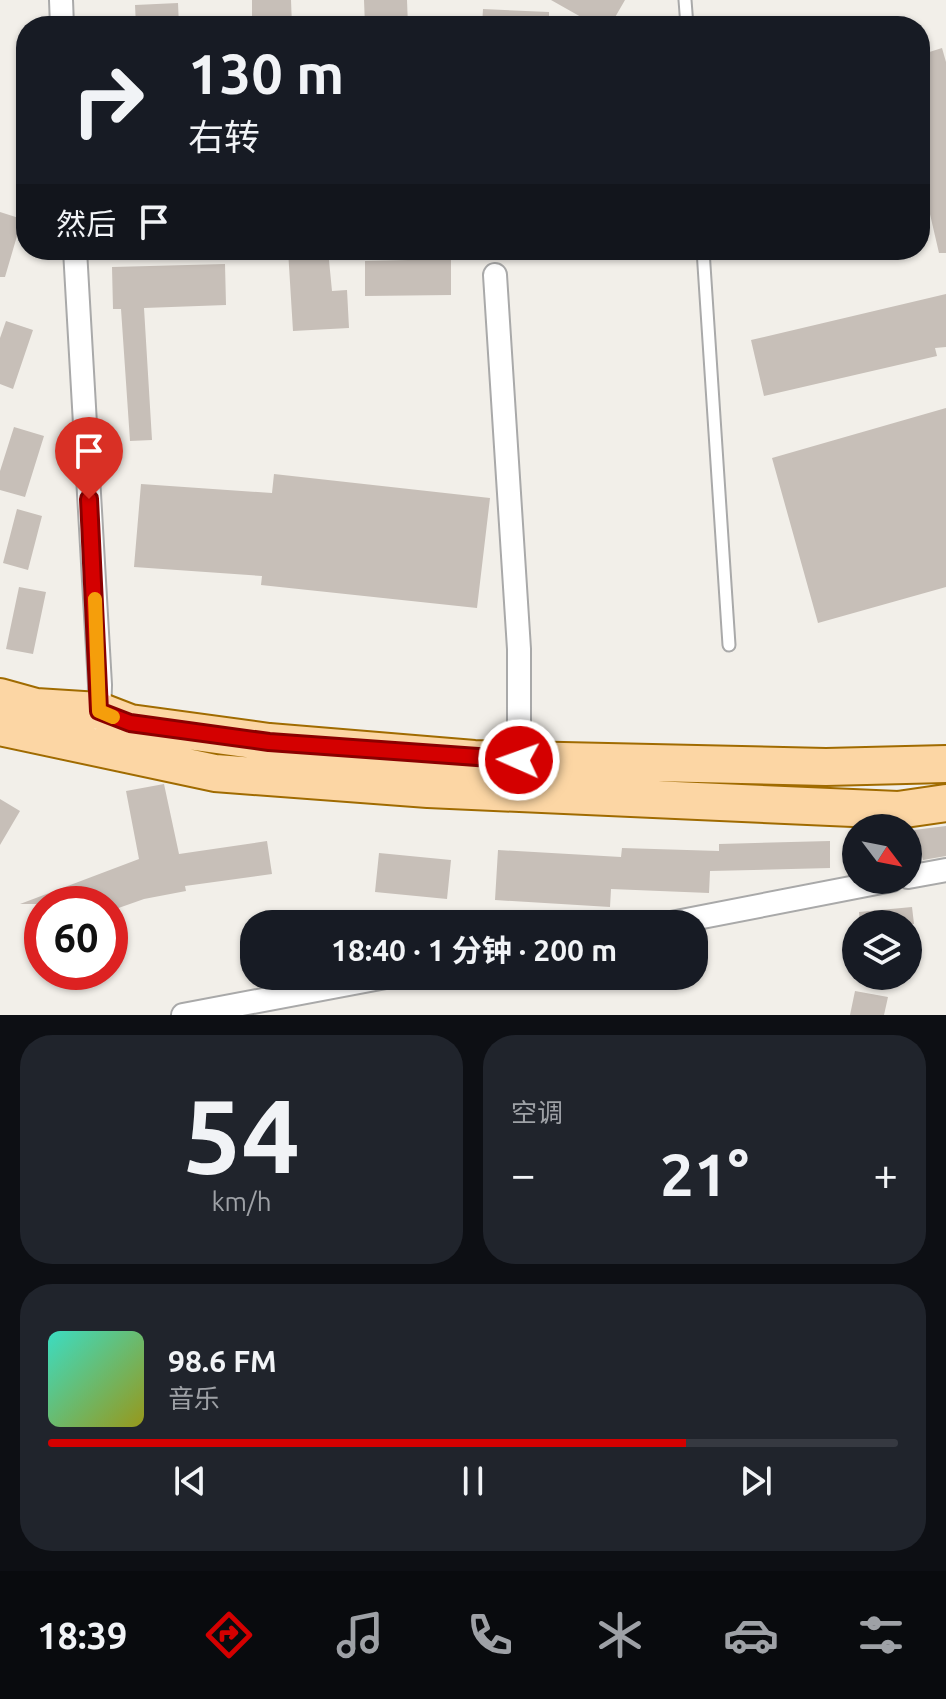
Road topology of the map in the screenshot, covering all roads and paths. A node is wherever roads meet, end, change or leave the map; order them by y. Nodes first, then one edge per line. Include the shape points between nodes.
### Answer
1 (76, 260) edge
2 (704, 260) edge
3 (495, 275) dead end
4 (729, 645) dead end
5 (0, 697) edge
6 (99, 711) junction
7 (0, 727) edge
8 (98, 748) junction
9 (933, 765) edge
10 (519, 776) junction
11 (946, 803) edge
12 (946, 870) edge
13 (922, 874) edge
14 (842, 890) edge
15 (708, 916) edge
16 (316, 990) edge
17 (183, 1015) edge

1 - 6 street
2 - 4 lane
3 - 10 street via 519,649
5 - 6 main road via 36,707
6 - 8 street
6 - 10 main road via 130,723
7 - 8 main road
8 - 10 main road via 215,773
9 - 10 main road
10 - 11 main road via 898,810
12 - 13 street
14 - 15 street
16 - 17 street

